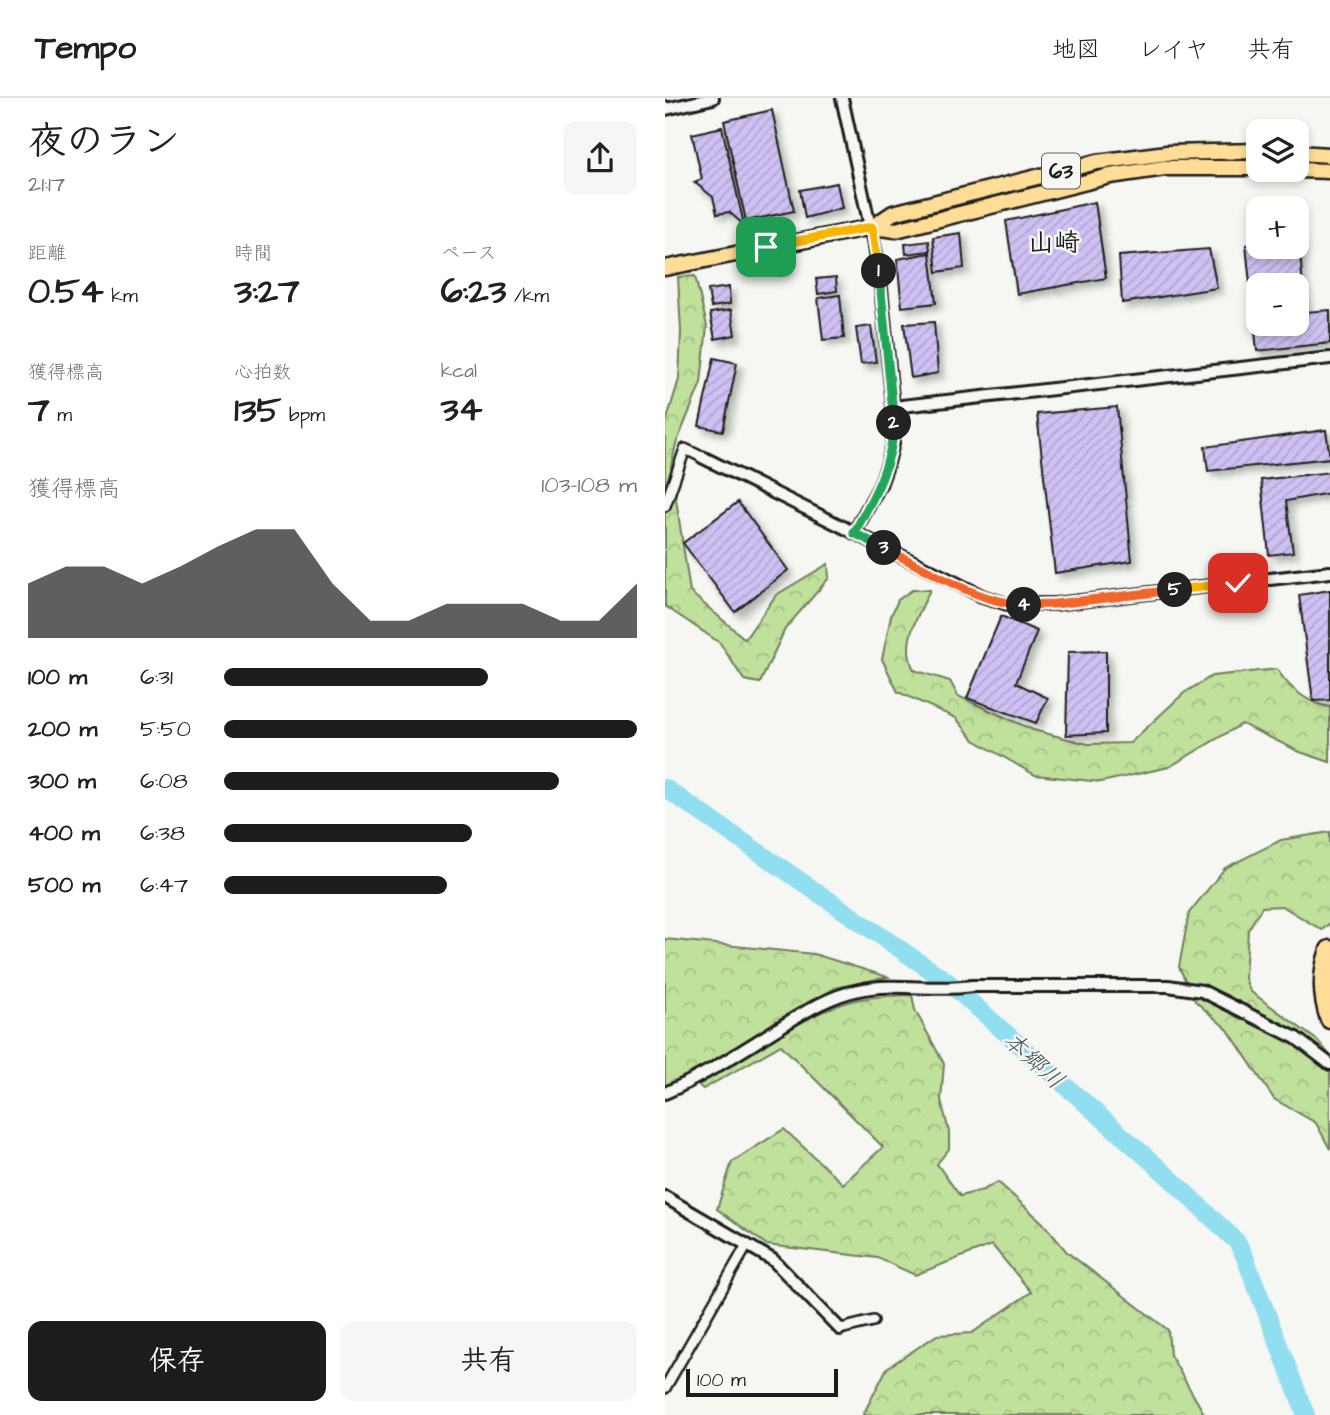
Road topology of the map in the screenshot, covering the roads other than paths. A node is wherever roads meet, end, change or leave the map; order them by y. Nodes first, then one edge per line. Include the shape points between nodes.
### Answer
1 (713, 98) edge
2 (842, 98) edge
3 (665, 107) edge
4 (1246, 151) edge
5 (1309, 154) edge
6 (1330, 155) edge
7 (1246, 168) edge
8 (1309, 170) edge
9 (1330, 171) edge
10 (872, 227) junction
11 (665, 268) edge
12 (1330, 358) edge
13 (893, 407) junction
14 (702, 457) joint
15 (665, 506) edge
16 (854, 533) junction
17 (1330, 572) edge
18 (1330, 950) edge
19 (1330, 1019) edge
20 (1330, 1064) edge
21 (665, 1094) edge
22 (665, 1197) edge
23 (747, 1245) junction
24 (873, 1321) dead end
25 (840, 1329) joint
26 (665, 1388) edge

1 - 3 street
2 - 10 street
4 - 10 main road, 63 via 1167,153 1097,162 893,213
5 - 6 main road
7 - 10 main road, 63 via 1143,171 1072,184 896,230
8 - 9 main road
10 - 11 main road, 63
10 - 13 street
12 - 13 street
13 - 16 street via 888,463
14 - 15 street via 685,449
14 - 16 street
16 - 17 street via 1007,604 1055,604
18 - 19 highway via 1324,992
20 - 21 street via 1296,1038 1202,991 1168,986 884,987 833,997
22 - 23 street
23 - 25 street via 773,1260
23 - 26 street
24 - 25 street

